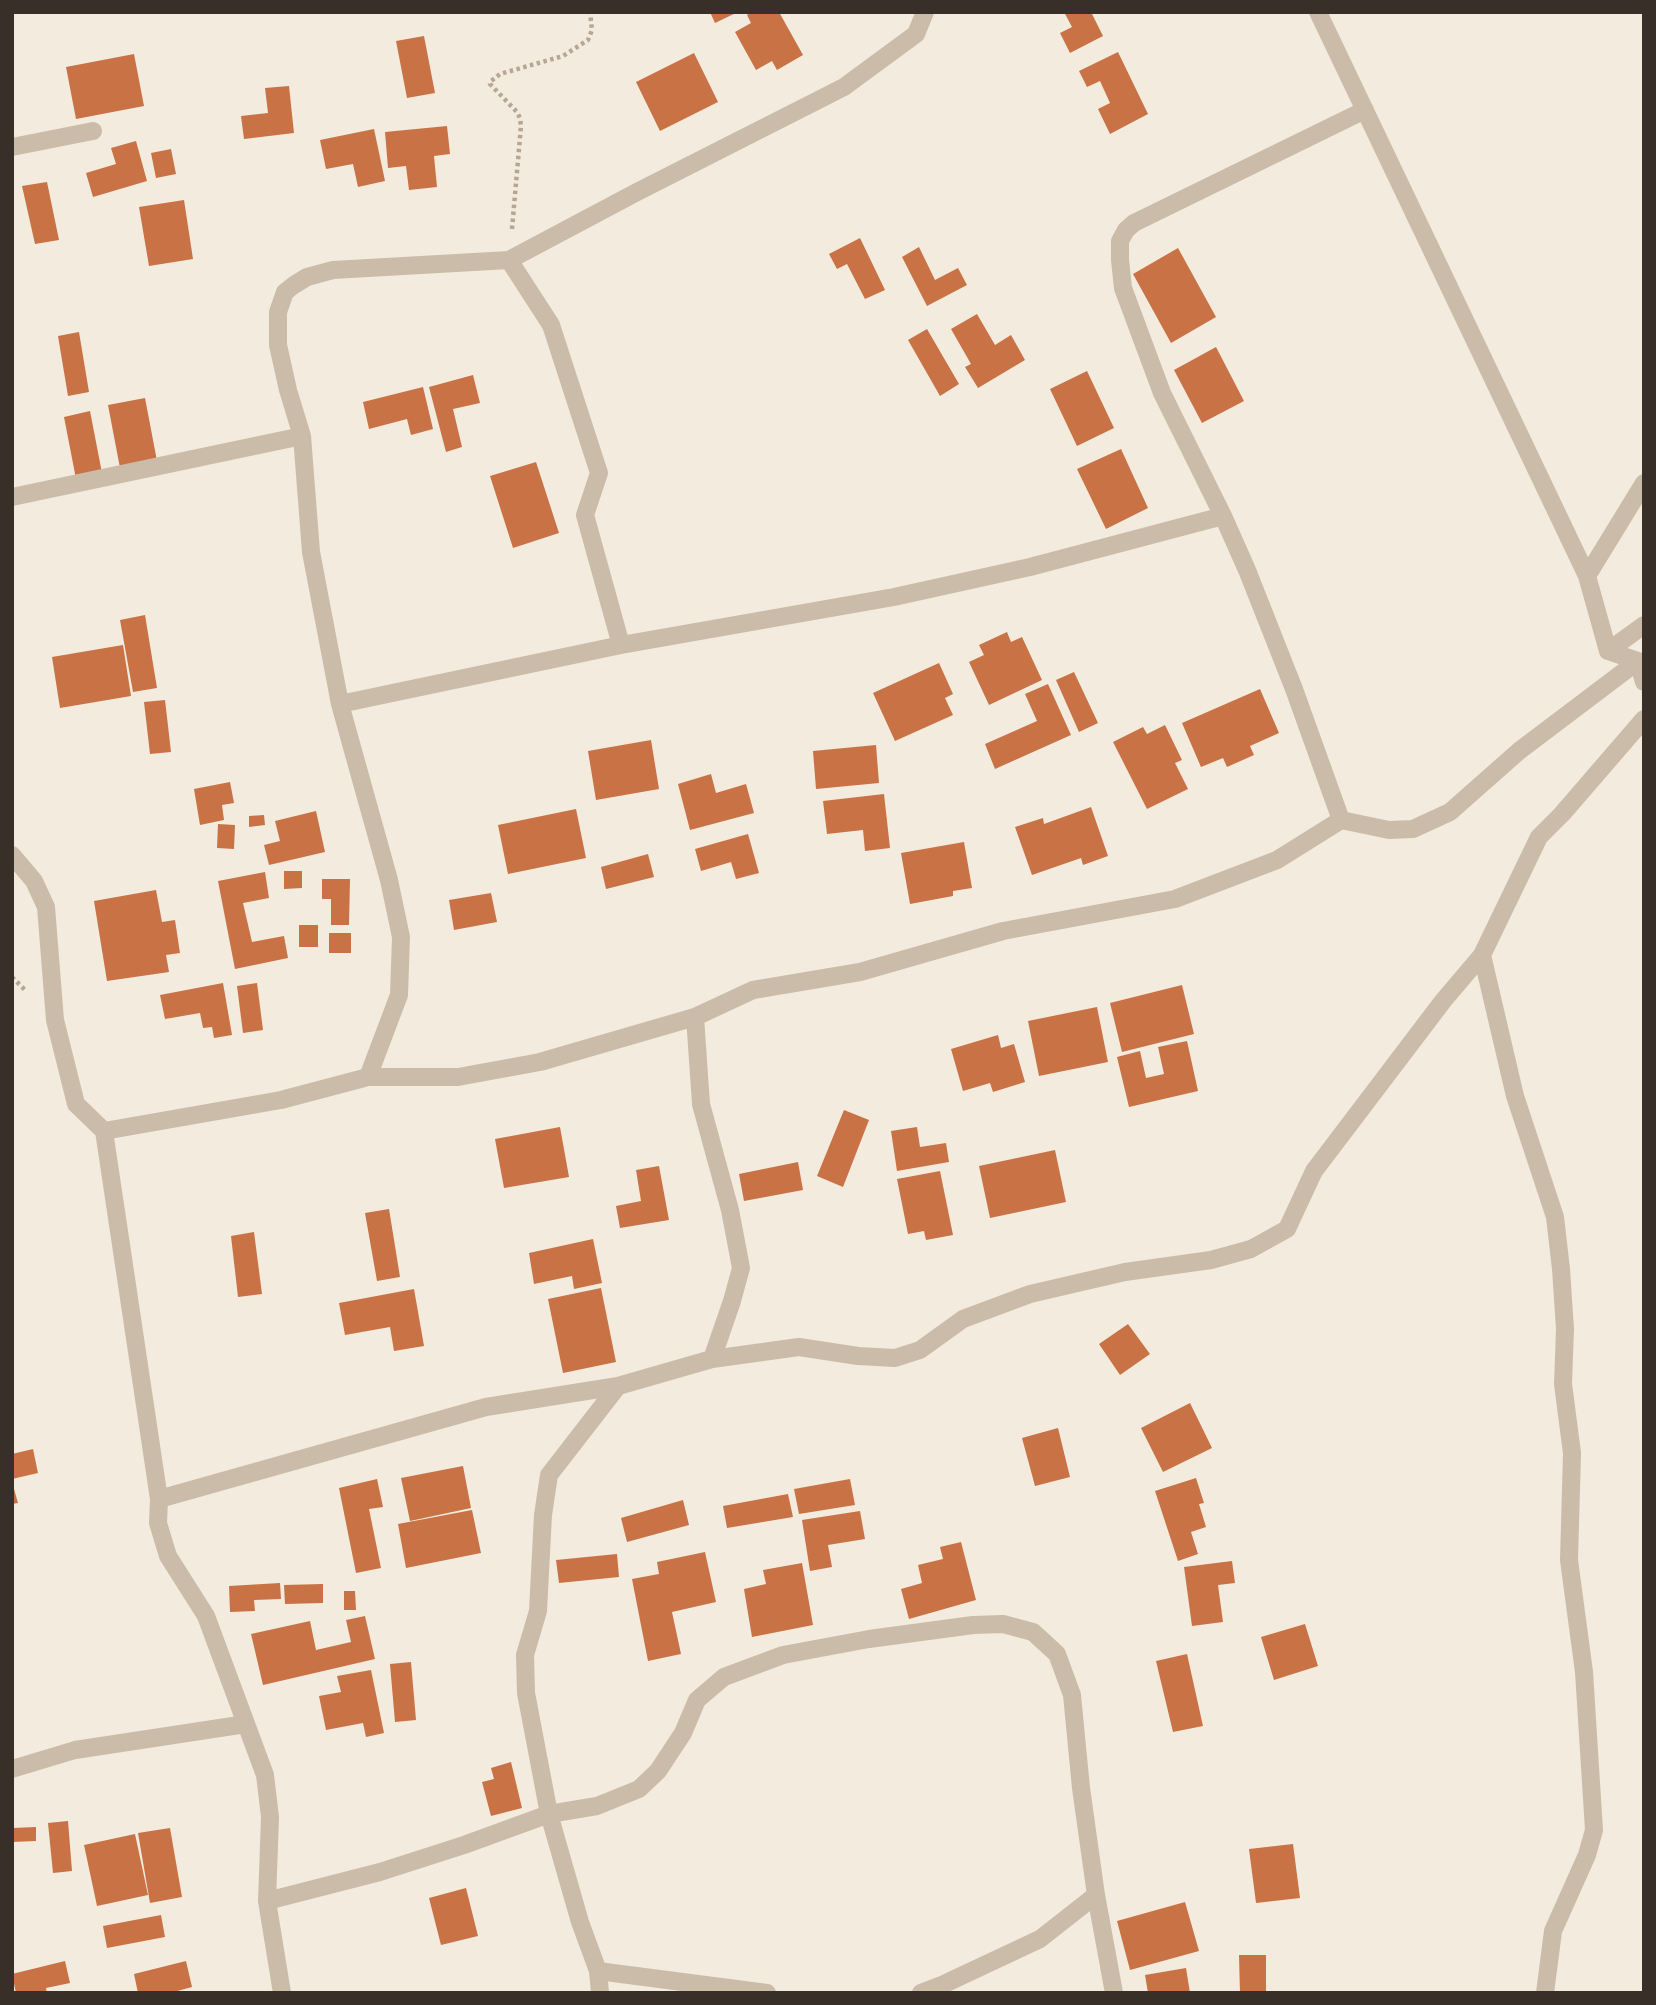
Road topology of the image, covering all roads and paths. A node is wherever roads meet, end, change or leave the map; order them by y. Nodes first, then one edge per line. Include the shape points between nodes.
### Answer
1 (590, 12) edge
2 (925, 12) edge
3 (1318, 12) edge
4 (1365, 110) junction
5 (93, 131) dead end
6 (12, 147) edge
7 (509, 260) junction
8 (302, 436) junction
9 (1644, 483) edge
10 (12, 496) edge
11 (1223, 516) junction
12 (1587, 576) junction
13 (1644, 625) edge
14 (621, 645) junction
15 (1608, 651) junction
16 (1638, 661) junction
17 (1644, 682) edge
18 (340, 704) junction
19 (1644, 719) edge
20 (1341, 820) junction
21 (12, 855) edge
22 (1482, 955) junction
23 (695, 1017) junction
24 (368, 1077) junction
25 (104, 1132) junction
26 (712, 1359) junction
27 (618, 1386) junction
28 (159, 1499) junction
29 (246, 1724) junction
30 (12, 1769) edge
31 (549, 1814) junction
32 (1096, 1895) junction
33 (267, 1901) junction
34 (598, 1971) junction
35 (282, 1993) edge
36 (600, 1993) edge
37 (767, 1993) edge
38 (921, 1993) edge
39 (1114, 1993) edge
40 (1545, 1993) edge

1 - 7 path via 588,40 564,56 500,74 490,82 517,111 521,126
2 - 7 street via 916,34 844,87
3 - 4 street
4 - 11 street via 1134,223 1120,241 1123,288 1162,393
4 - 12 street
5 - 6 street
7 - 8 street via 333,270 307,277 285,292 278,312 278,345
7 - 14 street via 551,325 599,473 585,515
8 - 10 street
8 - 18 street via 311,552
9 - 12 street
11 - 14 street via 894,597
11 - 20 street via 1280,653
12 - 15 street
13 - 15 street
14 - 18 street
15 - 16 street
16 - 17 street
16 - 20 street via 1519,751 1450,812 1413,829 1389,830
18 - 24 street via 401,936 399,995
19 - 22 street via 1539,838
20 - 23 street via 1277,860 1175,899 1003,931 860,972 753,990
21 - 25 street via 34,881 46,907 55,1020 76,1104
22 - 26 street via 1314,1171 1287,1229 1251,1249 1030,1294 963,1320 920,1350 895,1358 799,1347
22 - 40 street via 1515,1096 1555,1217 1565,1329 1563,1384 1572,1453 1569,1560 1584,1672 1594,1830 1553,1931
23 - 24 street via 526,1065 458,1077
23 - 26 street via 701,1104 741,1268
24 - 25 street via 281,1100
25 - 28 street
26 - 27 street
27 - 28 street via 486,1406
27 - 31 street via 549,1475 538,1611 525,1655 526,1693
28 - 29 street via 158,1523 167,1556 206,1616
29 - 30 street via 75,1750
29 - 33 street via 265,1775 270,1817
31 - 32 street via 597,1806 639,1789 658,1771 683,1733 697,1700 724,1677 783,1655 895,1635 1003,1624 1033,1632 1057,1654 1072,1695
31 - 33 street via 380,1872
31 - 34 street
32 - 38 street via 1040,1939
32 - 39 street
33 - 35 street
34 - 36 street
34 - 37 street

